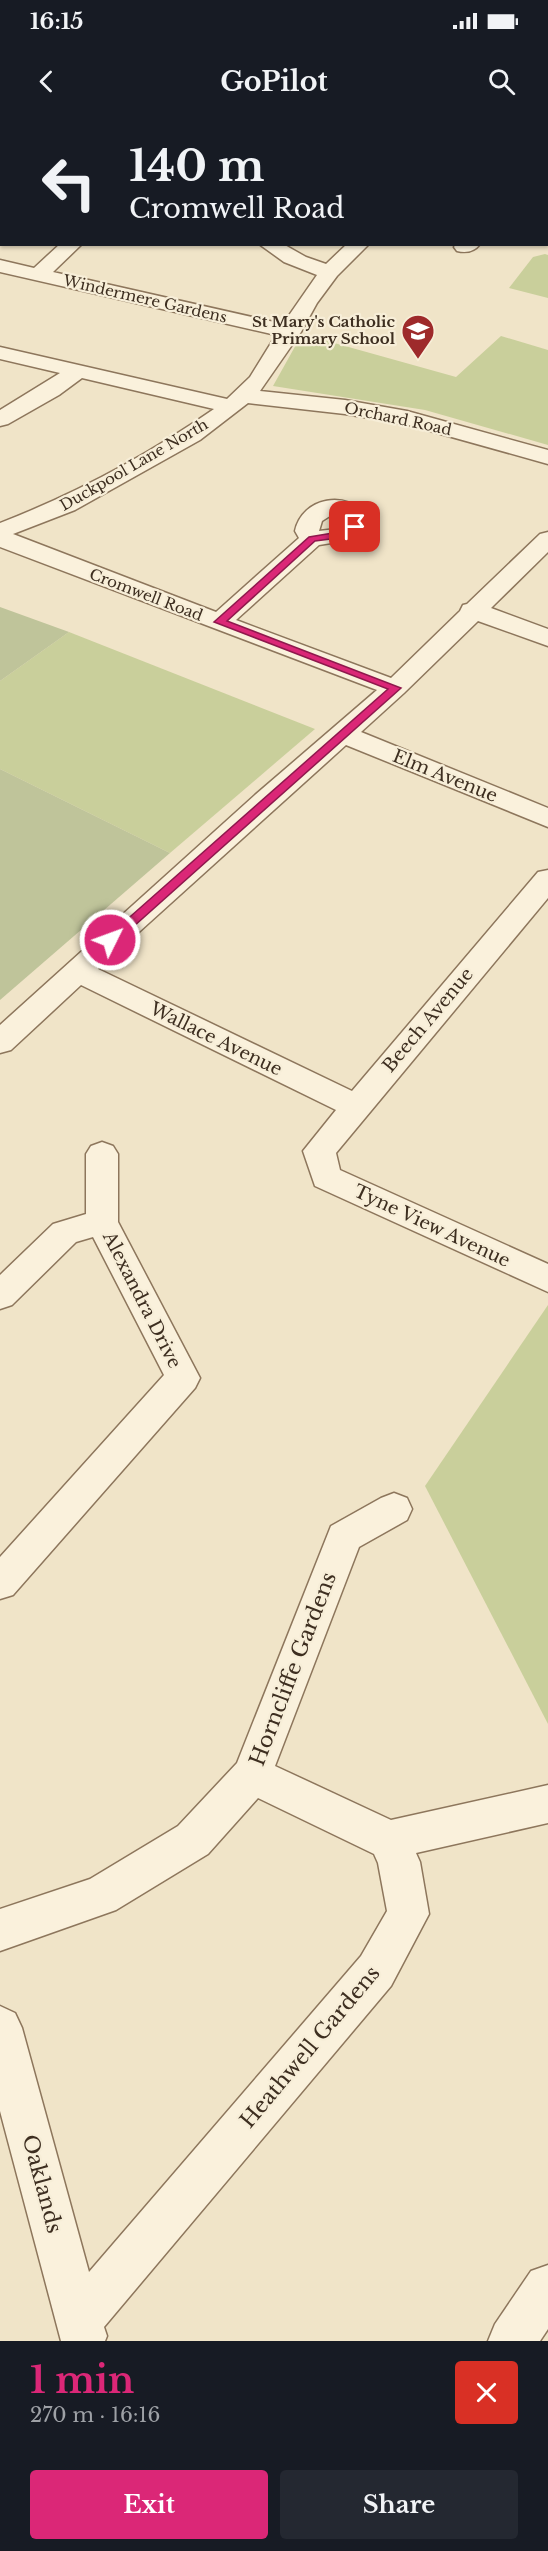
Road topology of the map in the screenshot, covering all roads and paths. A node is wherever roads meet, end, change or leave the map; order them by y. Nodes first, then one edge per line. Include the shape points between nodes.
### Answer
1 (70, 246) edge
2 (271, 246) edge
3 (357, 246) edge
4 (0, 266) edge
5 (330, 272) junction
6 (38, 275) junction
7 (290, 332) junction
8 (0, 353) edge
9 (78, 371) junction
10 (238, 401) junction
11 (0, 419) edge
12 (548, 457) edge
13 (0, 531) edge
14 (0, 536) edge
15 (548, 538) edge
16 (312, 539) dead end
17 (472, 610) junction
18 (219, 622) junction
19 (548, 638) edge
20 (395, 688) junction
21 (343, 734) junction
22 (548, 818) edge
23 (548, 879) edge
24 (76, 971) junction
25 (0, 1042) edge
26 (356, 1106) junction
27 (102, 1154) dead end
28 (323, 1166) joint
29 (102, 1222) junction
30 (548, 1280) edge
31 (0, 1296) edge
32 (394, 1509) dead end
33 (0, 1583) edge
34 (252, 1775) junction
35 (548, 1804) edge
36 (389, 1840) junction
37 (0, 1930) edge
38 (0, 2028) edge
39 (548, 2288) edge
40 (82, 2331) edge
41 (512, 2341) edge

1 - 6 street
2 - 5 street via 302,264
3 - 5 street, Duckpool Lane North
4 - 6 street, Windermere Gardens
5 - 7 street, Duckpool Lane North
6 - 7 street, Windermere Gardens
7 - 10 street, Duckpool Lane North via 258,381
8 - 9 street, Orchard Road
9 - 10 street, Orchard Road
9 - 11 street
10 - 12 street, Orchard Road via 345,407 407,418
10 - 13 street, Duckpool Lane North via 192,435 67,505
14 - 18 street, Cromwell Road
15 - 17 street
16 - 18 street
17 - 19 street
17 - 20 street
18 - 20 street, Cromwell Road
20 - 21 street
21 - 22 street, Elm Avenue
21 - 24 street
23 - 26 street, Beech Avenue
24 - 25 street
24 - 26 street, Wallace Avenue
26 - 28 street, Beech Avenue via 319,1151
27 - 29 street
28 - 30 street, Tyne View Avenue via 326,1177
29 - 31 street, Alexandra Drive via 65,1233
29 - 33 street, Alexandra Drive via 183,1378
32 - 34 street, Horncliffe Gardens via 344,1538
34 - 36 street
34 - 37 street, Horncliffe Gardens via 193,1840 101,1896
35 - 36 street
36 - 40 street, Heathwell Gardens via 399,1862 408,1914 376,1971
38 - 40 street, Oaklands
39 - 41 street

